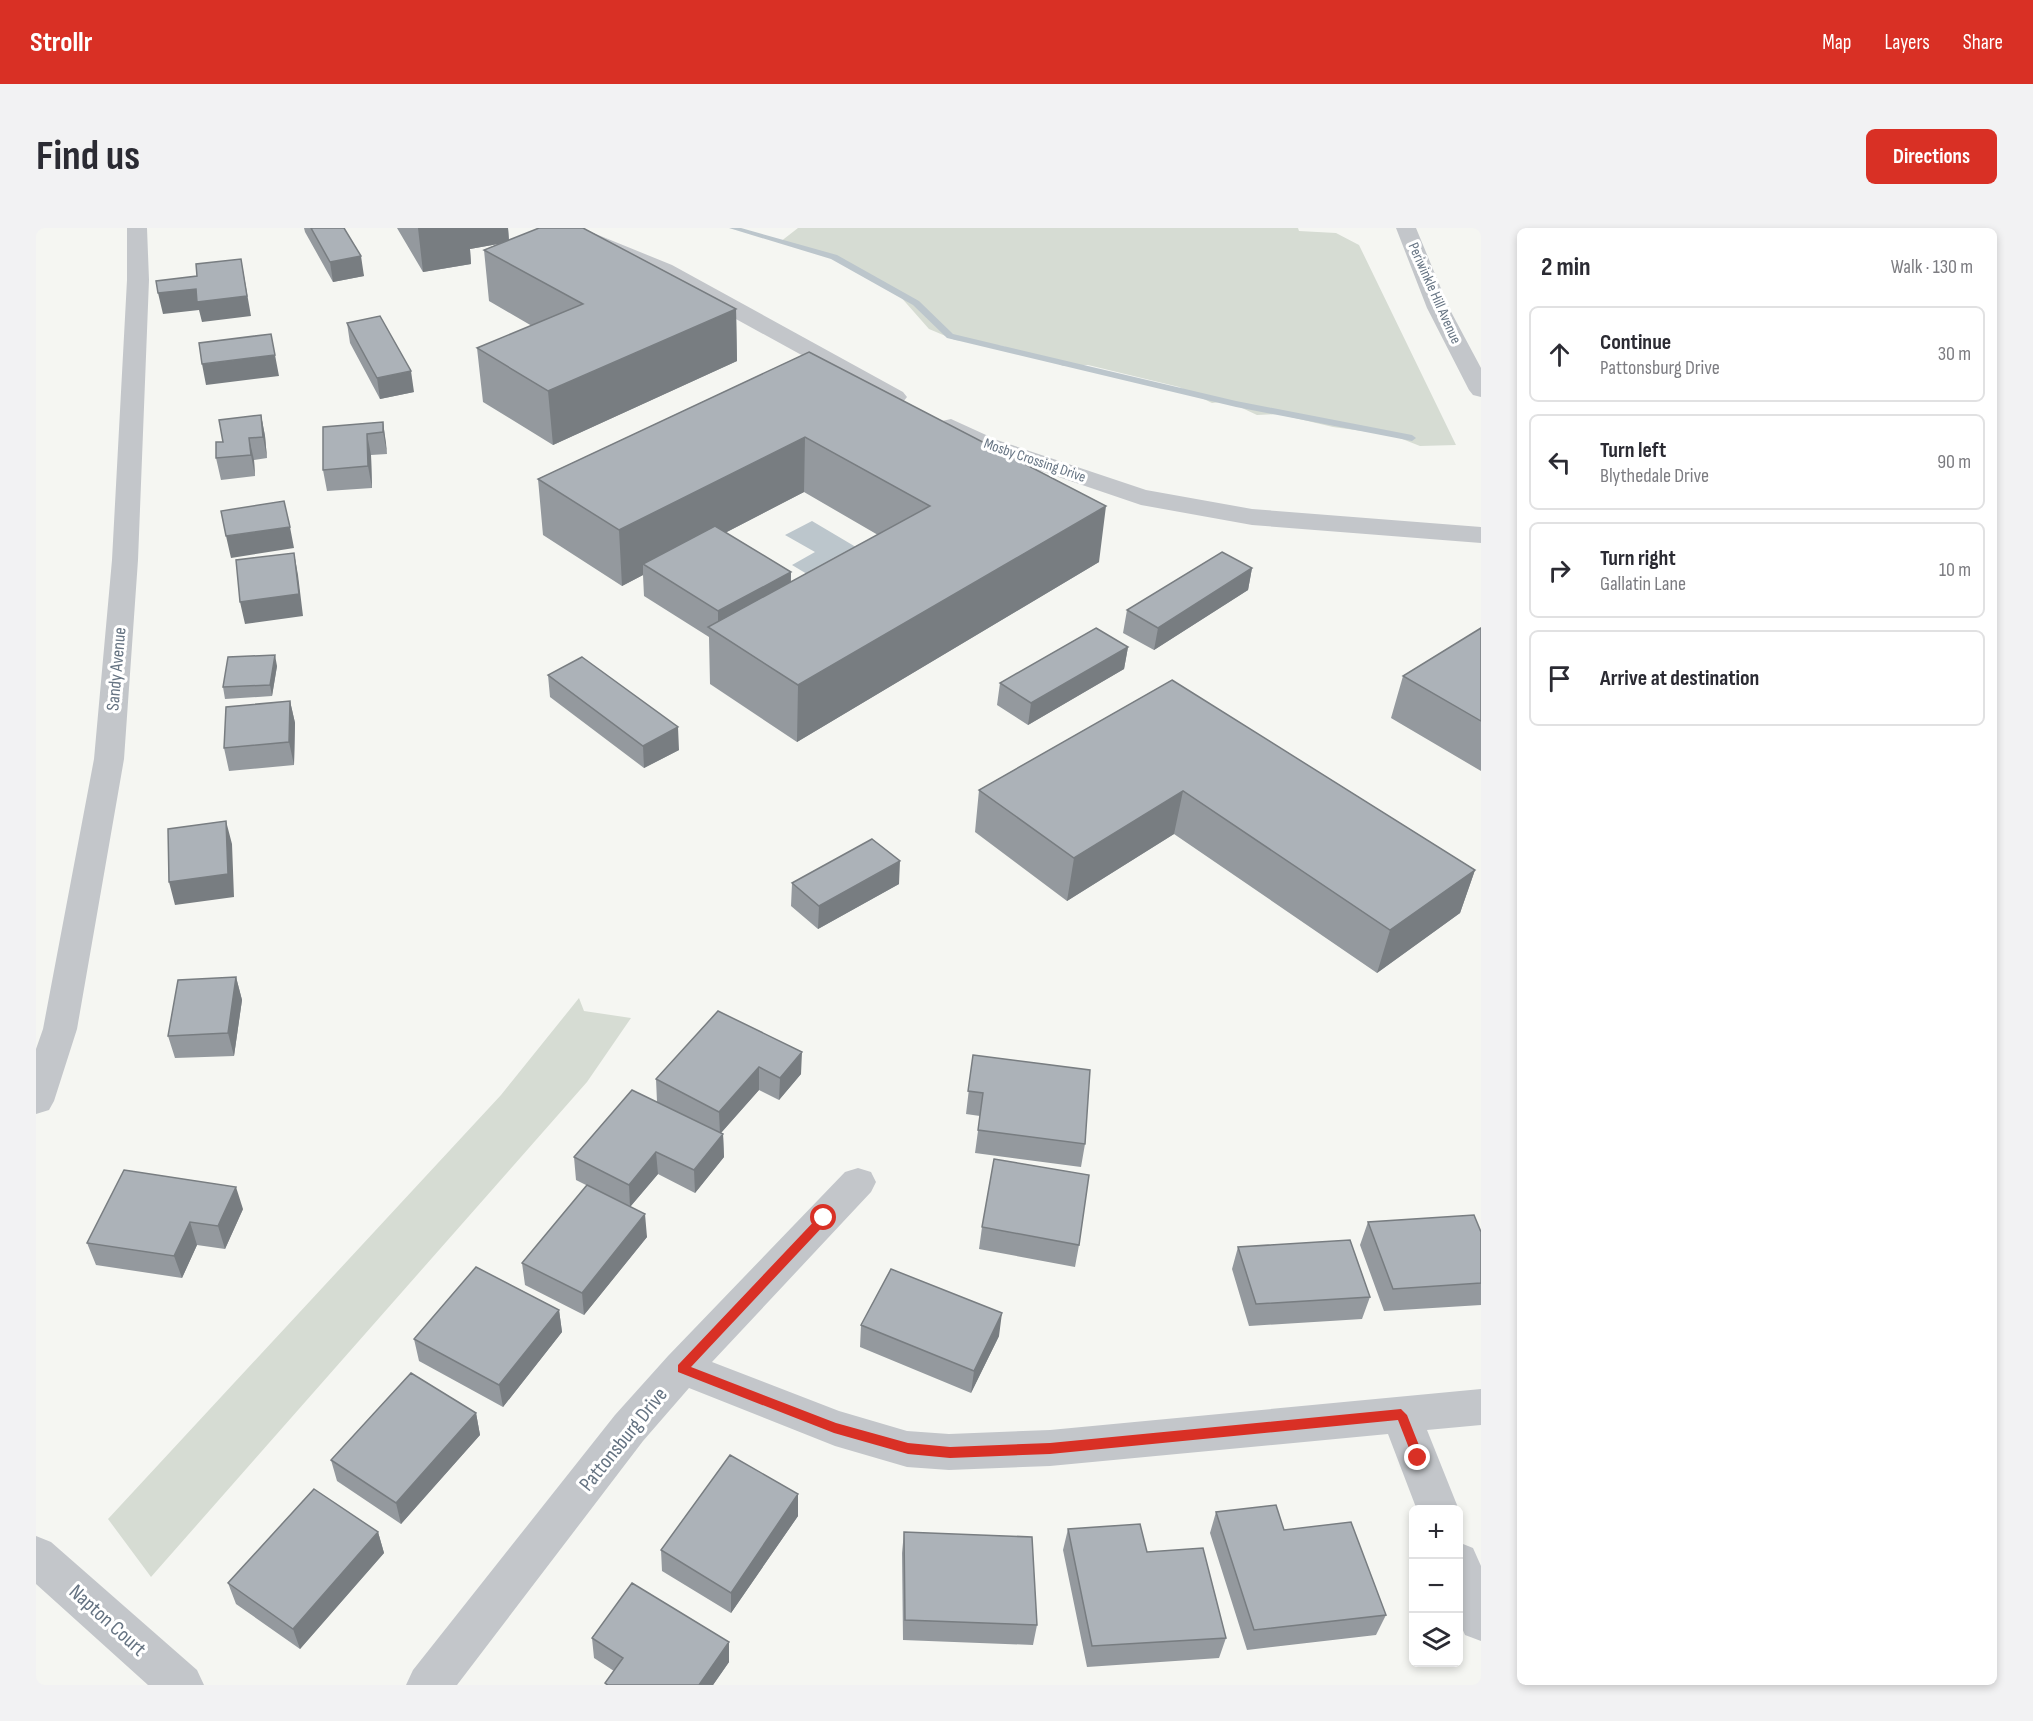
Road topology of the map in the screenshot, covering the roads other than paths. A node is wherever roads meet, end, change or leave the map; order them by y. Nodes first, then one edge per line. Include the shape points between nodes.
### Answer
1 (137, 228) edge
2 (563, 228) edge
3 (1406, 228) edge
4 (1481, 390) edge
5 (1481, 534) edge
6 (36, 1101) edge
7 (858, 1182) dead end
8 (682, 1368) junction
9 (1481, 1407) edge
10 (1401, 1415) junction
11 (1436, 1505) edge
12 (36, 1556) edge
13 (1463, 1575) edge
14 (1481, 1620) edge
15 (181, 1685) edge
16 (429, 1685) edge

1 - 6 street, Sandy Avenue via 125,560 109,759 60,1029
2 - 5 street, Mosby Crossing Drive via 664,270 822,359 988,445 1141,497 1252,517
3 - 4 street, Periwinkle Hill Avenue via 1438,308
7 - 8 street, Pattonsburg Drive
8 - 10 street via 834,1428 908,1449 950,1452 1050,1448
8 - 16 street, Pattonsburg Drive via 629,1428
9 - 10 street
10 - 11 street
12 - 15 street, Napton Court
13 - 14 street

